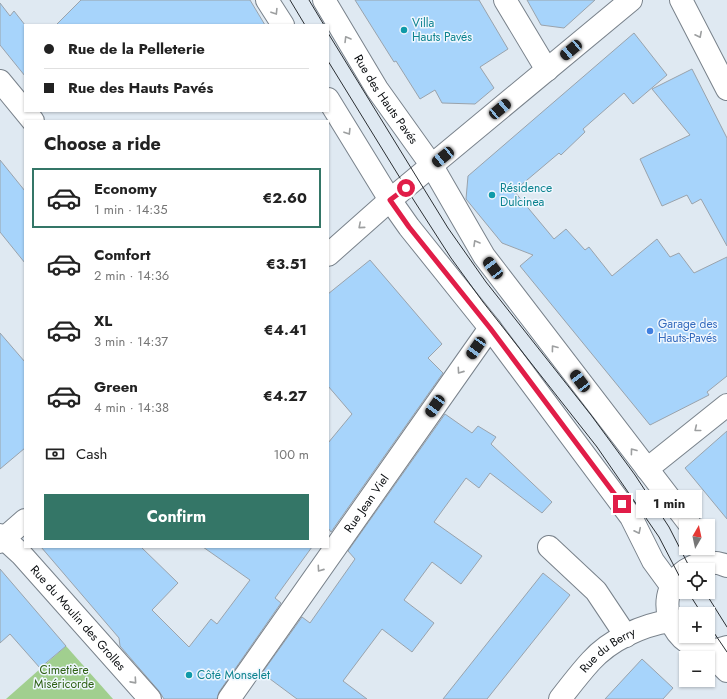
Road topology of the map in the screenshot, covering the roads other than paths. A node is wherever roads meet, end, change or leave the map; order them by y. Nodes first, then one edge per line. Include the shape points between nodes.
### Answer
1 (267, 0) edge
2 (324, 0) edge
3 (505, 0) edge
4 (631, 0) edge
5 (681, 0) edge
6 (282, 24) edge
7 (547, 70) junction
8 (0, 81) edge
9 (727, 90) edge
10 (329, 100) edge
11 (24, 110) edge
12 (26, 112) edge
13 (32, 120) edge
14 (432, 166) junction
15 (390, 200) junction
16 (329, 254) edge
17 (490, 328) junction
18 (727, 405) edge
19 (647, 469) junction
20 (686, 519) edge
21 (24, 521) edge
22 (1, 538) edge
23 (549, 547) dead end
24 (716, 559) edge
25 (703, 563) edge
26 (679, 576) edge
27 (672, 587) junction
28 (670, 621) junction
29 (626, 636) junction
30 (727, 647) edge
31 (705, 649) junction
32 (727, 671) edge
33 (150, 699) edge
34 (229, 699) edge
35 (560, 699) edge

1 -> 6 street
14 -> 2 street, Rue des Hauts Pavés via 377,89
3 - 7 street
4 - 7 street
5 -> 9 street
7 - 14 street
8 - 11 street
10 -> 15 street
12 - 13 street
14 - 15 street
19 -> 14 street, Rue des Hauts Pavés via 484,256
15 -> 16 street
15 - 17 street
17 -> 27 street via 631,516 653,561
17 -> 34 street, Rue Jean Viel
18 -> 19 street
19 - 20 street, Rue des Hauts Pavés
21 - 22 street
22 -> 33 street, Rue du Moulin des Grolles via 21,554
23 - 29 street via 596,591
24 - 25 street
26 - 27 street
27 - 28 street via 667,604
28 - 29 street, Rue du Berry via 658,622
28 - 31 street via 680,637 696,647
29 - 35 street, Rue du Berry via 592,660
30 - 31 street
31 - 32 street

